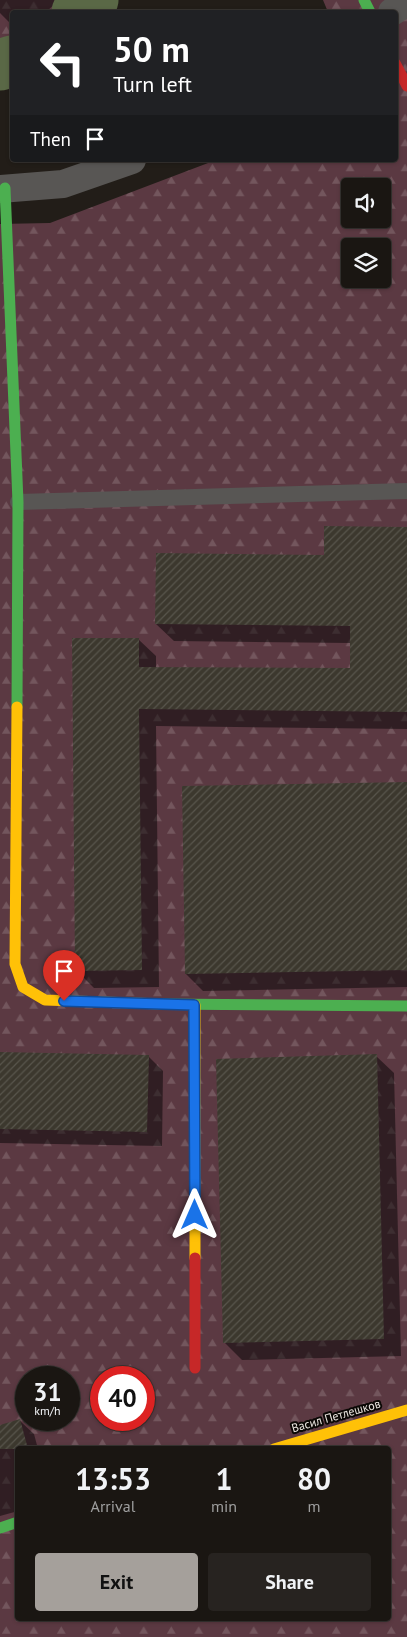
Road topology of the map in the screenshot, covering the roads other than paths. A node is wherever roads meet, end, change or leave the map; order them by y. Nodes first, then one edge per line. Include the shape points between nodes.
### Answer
1 (407, 2) edge
2 (395, 10) edge
3 (398, 68) edge
4 (407, 86) edge
5 (126, 162) edge
6 (2, 189) edge
7 (8, 430) edge
8 (407, 491) edge
9 (18, 502) junction
10 (194, 1005) junction
11 (407, 1006) edge
12 (195, 1368) dead end
13 (407, 1410) edge
14 (284, 1446) edge
15 (15, 1523) edge
16 (0, 1528) edge

1 - 2 street
3 - 4 street
5 - 6 street via 62,184
6 - 7 street
7 - 9 street
8 - 9 lane
9 - 10 street via 15,964 23,987 45,1000
10 - 11 street
10 - 12 street
13 - 14 street, Васил Петлешков
15 - 16 street

